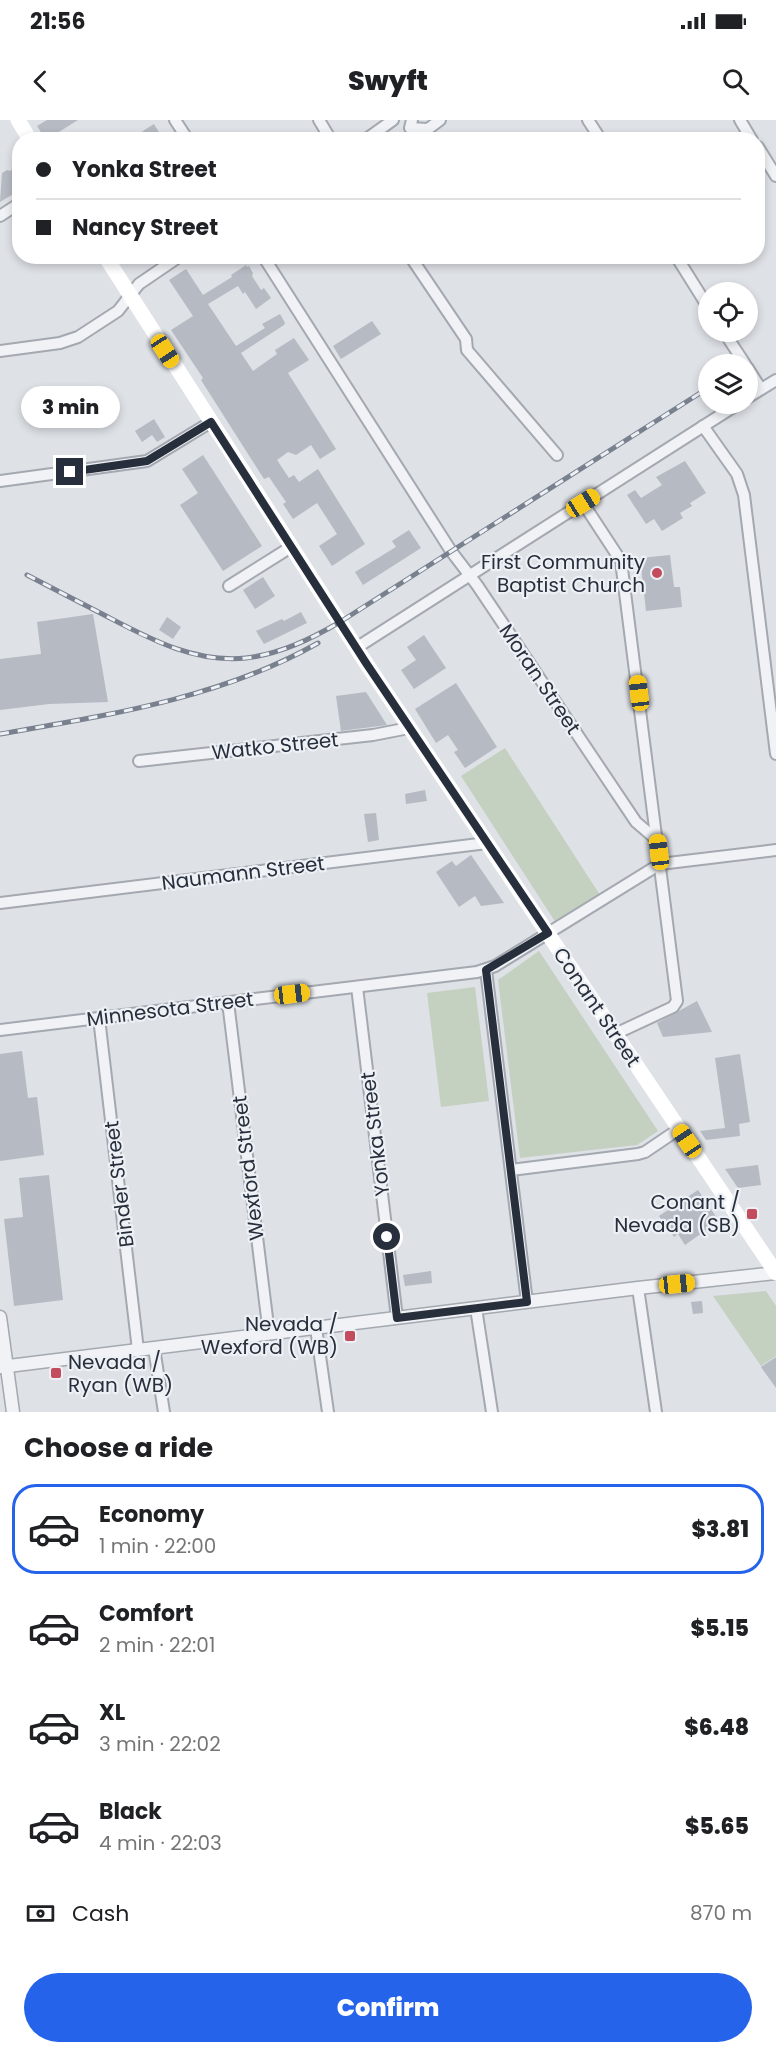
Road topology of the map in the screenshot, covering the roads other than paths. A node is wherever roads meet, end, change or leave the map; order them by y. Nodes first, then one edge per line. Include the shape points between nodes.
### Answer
1 (393, 120) edge
2 (412, 120) edge
3 (440, 120) edge
4 (376, 132) edge
5 (765, 158) edge
6 (776, 176) edge
7 (110, 264) edge
8 (169, 264) edge
9 (268, 264) edge
10 (415, 264) edge
11 (681, 264) edge
12 (698, 291) edge
13 (131, 297) junction
14 (0, 351) edge
15 (776, 380) edge
16 (758, 384) edge
17 (761, 389) junction
18 (758, 391) edge
19 (722, 414) edge
20 (211, 422) junction
21 (703, 426) junction
22 (557, 455) dead end
23 (0, 481) edge
24 (583, 503) junction
25 (291, 547) junction
26 (469, 576) junction
27 (229, 586) dead end
28 (356, 648) junction
29 (409, 728) junction
30 (776, 753) edge
31 (139, 761) dead end
32 (657, 840) junction
33 (487, 843) junction
34 (776, 850) edge
35 (660, 864) junction
36 (0, 903) edge
37 (548, 933) junction
38 (486, 970) junction
39 (357, 987) junction
40 (228, 1002) junction
41 (99, 1018) junction
42 (0, 1030) edge
43 (615, 1034) junction
44 (679, 1129) junction
45 (511, 1170) junction
46 (776, 1273) edge
47 (638, 1288) junction
48 (527, 1302) junction
49 (476, 1308) junction
50 (0, 1317) edge
51 (397, 1318) junction
52 (316, 1328) junction
53 (268, 1334) junction
54 (154, 1348) junction
55 (138, 1350) junction
56 (3, 1367) edge
57 (14, 1412) edge
58 (164, 1412) edge
59 (328, 1412) edge
60 (492, 1412) edge
61 (656, 1412) edge

1 - 4 street
2 - 3 street via 410,128 428,129
5 - 6 street
7 - 13 main road, Conant Street
8 - 13 street via 140,284
9 - 26 street, Moran Street
10 - 22 street via 466,339 467,350
11 - 12 street
13 - 14 street via 118,311 70,340
13 - 20 main road, Conant Street
15 - 17 street
16 - 17 street
17 - 18 street
19 - 21 street
20 - 23 street via 147,461
20 - 25 main road, Conant Street
21 - 24 street
21 - 30 street via 736,474 744,495
24 - 26 street
24 - 32 street via 621,561
25 - 27 street
25 - 28 main road, Conant Street
26 - 28 street
26 - 32 street, Moran Street via 636,822
28 - 29 main road, Conant Street
29 - 31 street, Watko Street
29 - 33 main road, Conant Street
32 - 35 street
33 - 36 street, Naumann Street
33 - 37 main road, Conant Street
34 - 35 street, Minnesota Street
35 - 37 street, Minnesota Street
35 - 43 street via 677,1001
37 - 38 street, Minnesota Street
37 - 43 main road, Conant Street
38 - 39 street, Minnesota Street
38 - 45 street
39 - 40 street, Minnesota Street
39 - 51 street, Yonka Street
40 - 41 street, Minnesota Street
40 - 53 street, Wexford Street
41 - 42 street, Minnesota Street
41 - 55 street, Binder Street
43 - 44 main road, Conant Street
44 - 45 street via 639,1154
44 - 46 main road, Conant Street
45 - 48 street
46 - 47 street
47 - 48 street
47 - 61 street
48 - 49 street
49 - 51 street
49 - 60 street
50 - 56 street
51 - 52 street
52 - 53 street
52 - 59 street
53 - 54 street
54 - 55 street
54 - 58 street
55 - 56 street
56 - 57 street

